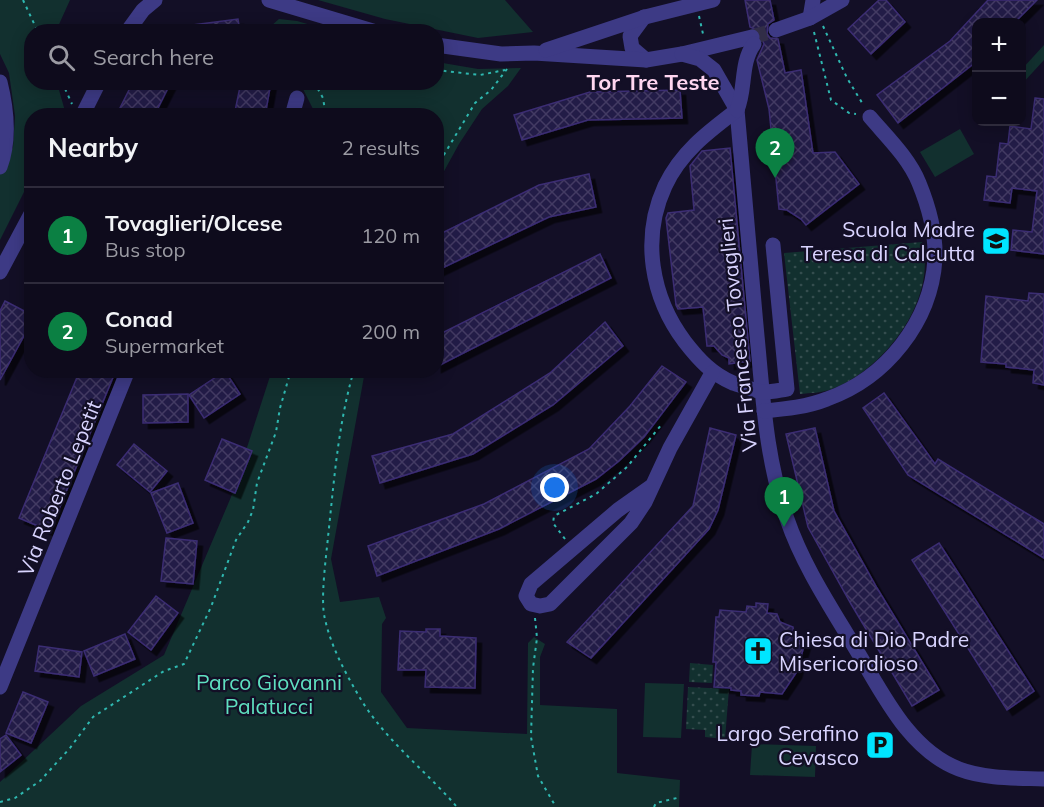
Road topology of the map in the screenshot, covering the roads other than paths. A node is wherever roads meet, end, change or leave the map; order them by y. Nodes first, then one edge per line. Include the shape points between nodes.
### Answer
1 (156, 0) edge
2 (269, 0) edge
3 (681, 0) edge
4 (713, 0) edge
5 (842, 0) edge
6 (814, 11) edge
7 (668, 12) junction
8 (645, 16) junction
9 (132, 24) edge
10 (349, 24) edge
11 (776, 30) tunnel mouth
12 (444, 46) edge
13 (527, 53) junction
14 (682, 54) junction
15 (646, 60) junction
16 (0, 82) edge
17 (93, 90) edge
18 (297, 98) dead end
19 (80, 108) edge
20 (294, 108) edge
21 (738, 110) junction
22 (870, 117) road end
23 (0, 167) edge
24 (24, 227) edge
25 (773, 245) dead end
26 (0, 272) edge
27 (712, 373) junction
28 (125, 378) edge
29 (762, 392) junction
30 (764, 411) junction
31 (652, 486) junction
32 (0, 687) edge
33 (1044, 779) edge

1 - 9 street
2 - 10 street
3 - 7 street
4 - 7 street
5 - 6 street
6 - 11 street
7 - 8 street
8 - 13 street
8 - 15 street via 630,36 632,48
12 - 13 street via 501,54
13 - 15 street
14 - 15 street
14 - 21 street via 700,59 714,70
14 - 21 street via 753,40
16 - 23 street via 6,120 6,146
17 - 19 street
18 - 20 street
21 - 27 street via 701,138 677,165 660,199 653,231 653,267 664,306 682,338
21 - 29 street, Via Francesco Tovaglieri
22 - 30 street via 914,172 927,206 935,258 925,300 906,340 872,376 818,402
24 - 26 street
25 - 29 street via 787,389
27 - 29 street
27 - 31 street
28 - 32 street, Via Roberto Lepetit
29 - 30 street, Via Francesco Tovaglieri
30 - 33 street, Via Francesco Tovaglieri via 773,473 795,538 829,604 906,728 933,755 957,768 987,775
31 - 31 street via 630,523 550,603 535,606 528,601 531,584

